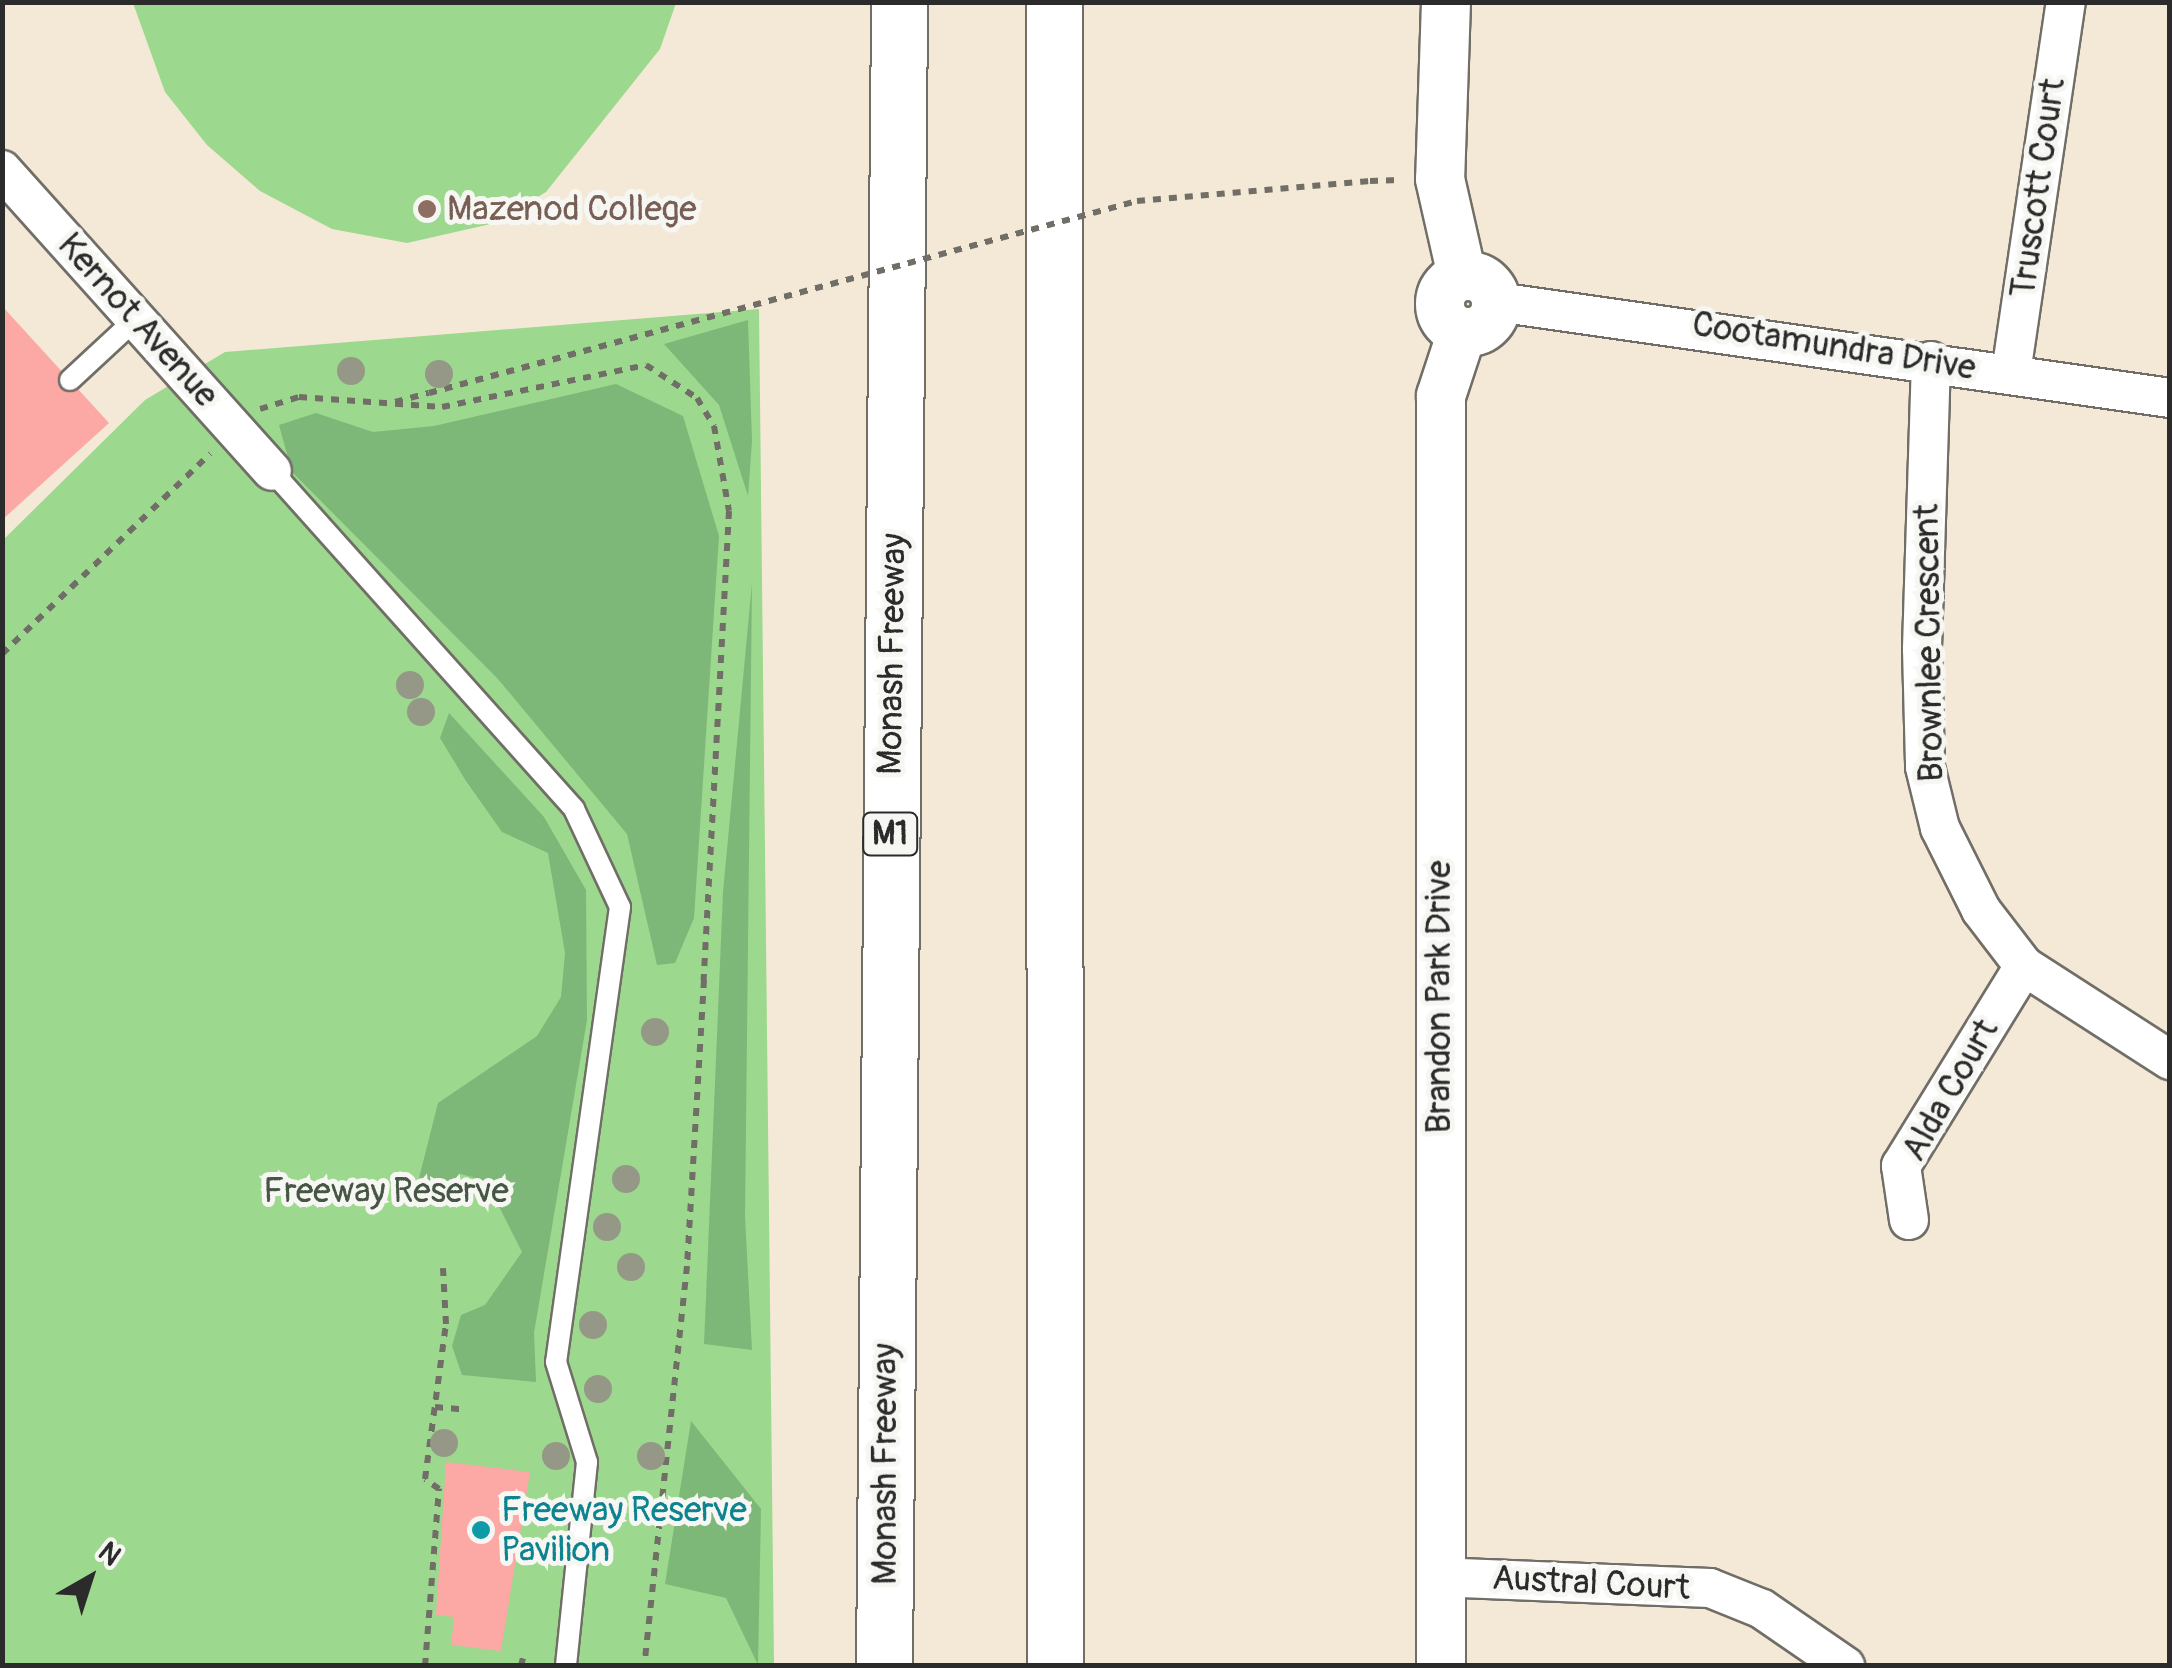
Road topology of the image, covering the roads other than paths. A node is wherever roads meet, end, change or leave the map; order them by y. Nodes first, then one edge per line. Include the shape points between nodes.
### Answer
1 (899, 2) edge
2 (1054, 2) edge
3 (1446, 2) edge
4 (2066, 2) edge
5 (2, 170) edge
6 (1474, 303) junction
7 (137, 318) junction
8 (1931, 361) junction
9 (2011, 373) junction
10 (70, 380) dead end
11 (2170, 398) edge
12 (272, 472) joint
13 (2024, 966) junction
14 (2170, 1060) edge
15 (1910, 1220) dead end
16 (1436, 1577) junction
17 (566, 1666) edge
18 (884, 1666) edge
19 (1055, 1666) edge
20 (1441, 1666) edge
21 (1845, 1666) edge

1 - 18 highway, Monash Freeway / M1
2 - 19 highway
3 - 6 street via 1440,180
4 - 9 street, Truscott Court
5 - 7 street, Kernot Avenue
6 - 8 street, Cootamundra Drive
6 - 16 street, Brandon Park Drive via 1441,396
7 - 10 lane
7 - 12 street, Kernot Avenue
8 - 9 street, Cootamundra Drive
8 - 13 street, Brownlee Crescent via 1926,767 1961,875
9 - 11 street, Cootamundra Drive
12 - 17 lane via 574,809 620,907 556,1362 588,1462
13 - 14 street, Brownlee Crescent
13 - 15 street, Alda Court via 1901,1166
16 - 20 street, Brandon Park Drive
16 - 21 street, Austral Court via 1710,1588 1762,1609

